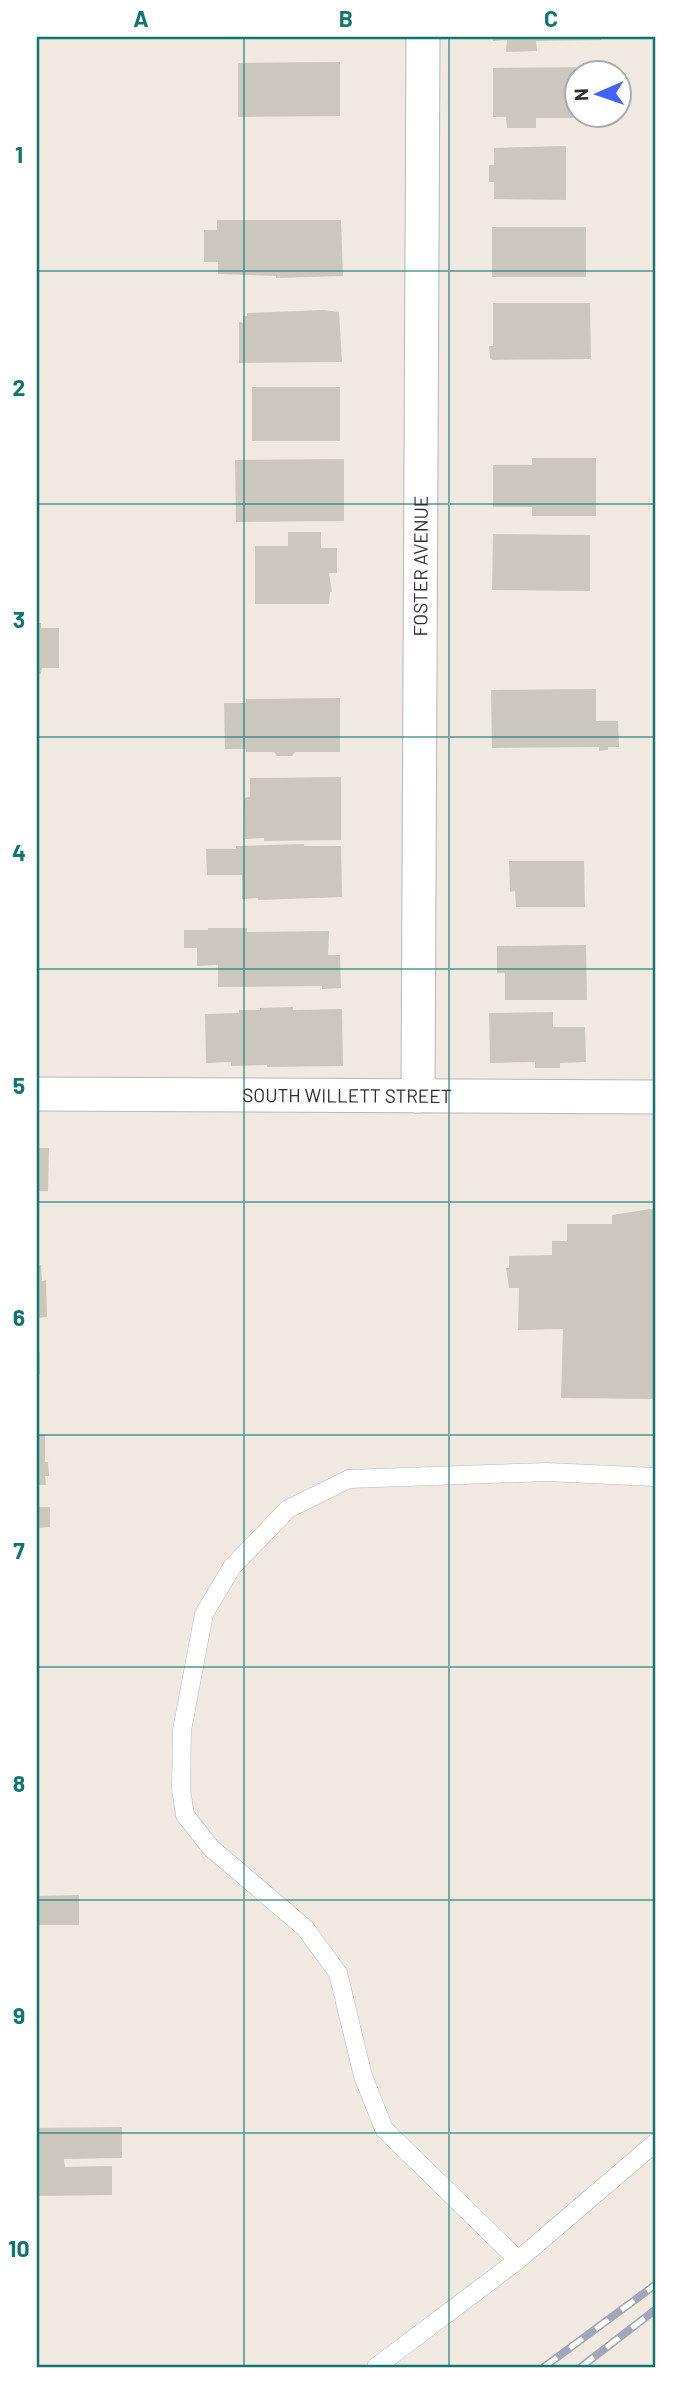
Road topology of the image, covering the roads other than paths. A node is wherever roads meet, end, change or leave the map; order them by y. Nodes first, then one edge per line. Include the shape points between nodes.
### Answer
1 (423, 37) edge
2 (37, 1094) edge
3 (418, 1096) junction
4 (655, 1097) edge
5 (655, 1477) edge
6 (655, 2143) edge
7 (517, 2260) junction
8 (376, 2367) edge

1 - 3 street, FOSTER AVENUE
2 - 3 street, SOUTH WILLETT STREET
3 - 4 street, SOUTH WILLETT STREET
5 - 7 lane via 547,1472 349,1479 288,1509 232,1567 204,1614 184,1717 184,1815 211,1848 305,1928 338,1973 363,2077 384,2129
6 - 7 lane
7 - 8 lane

